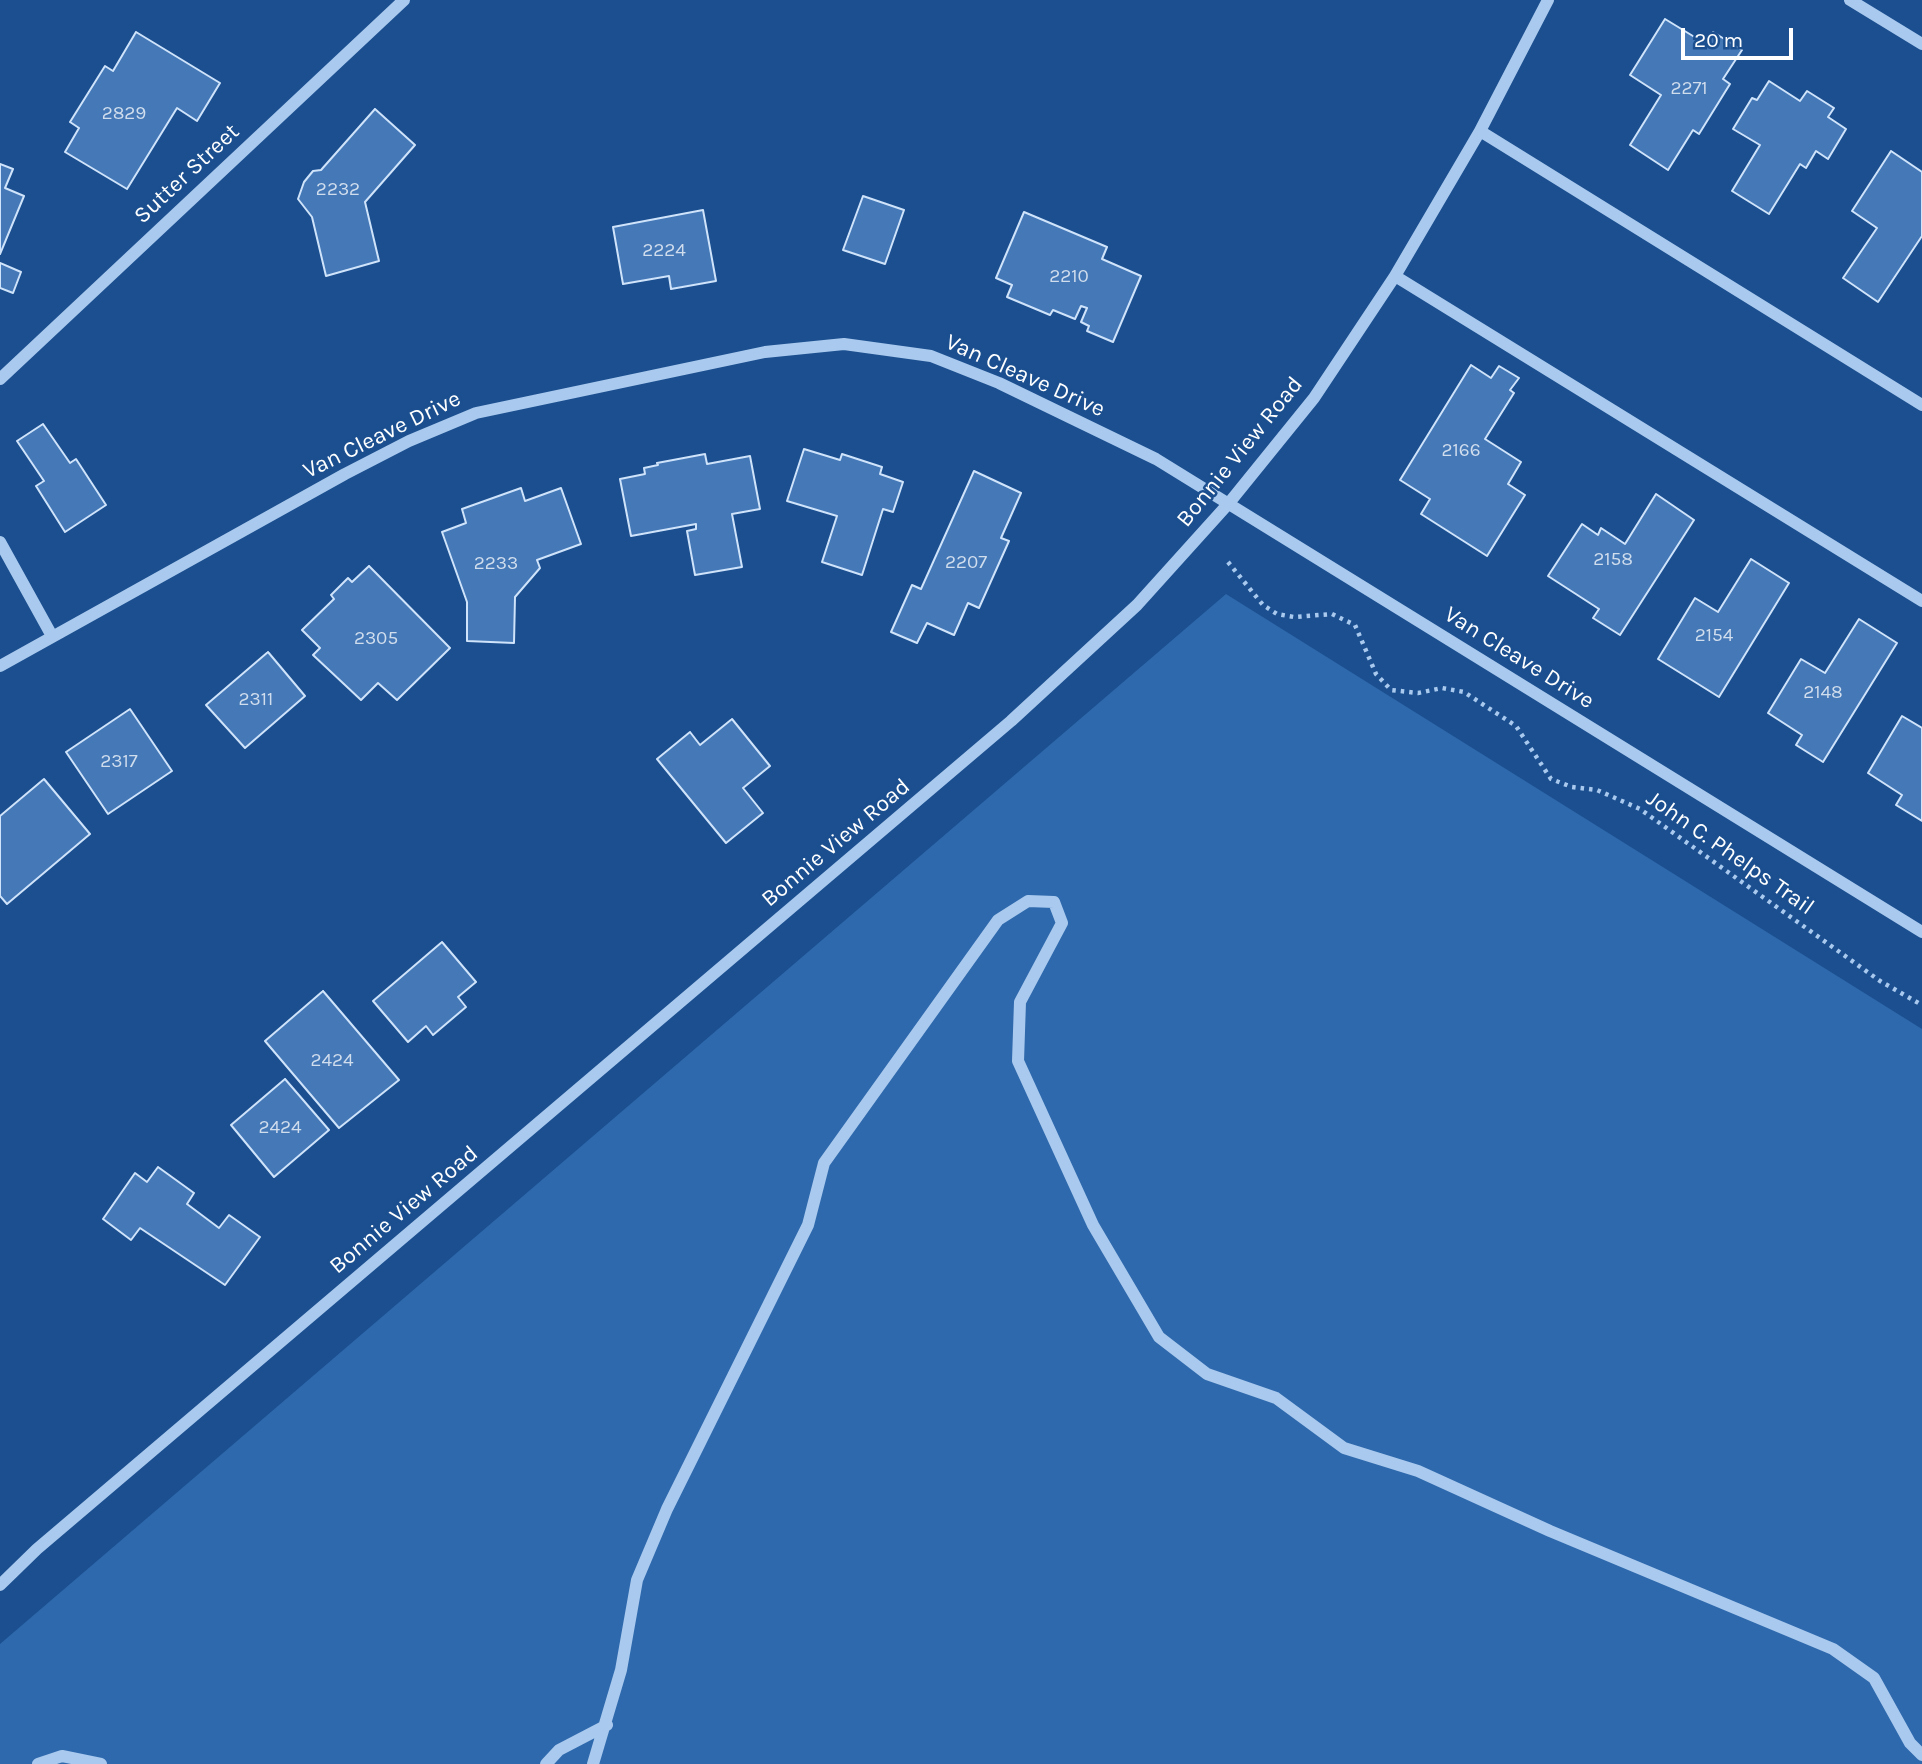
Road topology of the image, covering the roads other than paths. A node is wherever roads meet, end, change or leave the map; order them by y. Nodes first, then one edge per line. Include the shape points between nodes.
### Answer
1 (404, 0) edge
2 (1548, 0) edge
3 (1850, 0) edge
4 (1922, 44) edge
5 (1480, 131) junction
6 (1395, 276) junction
7 (0, 379) edge
8 (1922, 405) edge
9 (1229, 503) junction
10 (0, 542) edge
11 (1922, 601) edge
12 (52, 636) junction
13 (0, 666) edge
14 (1922, 932) edge
15 (0, 1585) edge
16 (607, 1724) junction
17 (1922, 1755) edge
18 (38, 1764) edge
19 (101, 1764) edge
20 (546, 1764) edge
21 (593, 1764) edge

1 - 7 street, Sutter Street
2 - 5 street, Bonnie View Road
3 - 4 street
5 - 6 street, Bonnie View Road
5 - 8 street
6 - 9 street, Bonnie View Road via 1314,398
6 - 11 street
9 - 12 street, Van Cleave Drive via 1132,448 999,383 931,356 844,344 765,352 476,413 345,474
9 - 14 street, Van Cleave Drive
9 - 15 street, Bonnie View Road via 1137,605 1012,721
10 - 12 street
12 - 13 street, Van Cleave Drive
16 - 17 street via 637,1580 808,1225 824,1163 998,919 1028,901 1054,902 1062,923 1020,1002 1018,1061 1093,1225 1159,1337 1208,1374 1276,1398 1344,1448 1418,1471 1833,1649 1874,1678 1910,1743
16 - 20 street via 559,1750
16 - 21 street
18 - 19 street via 62,1756

